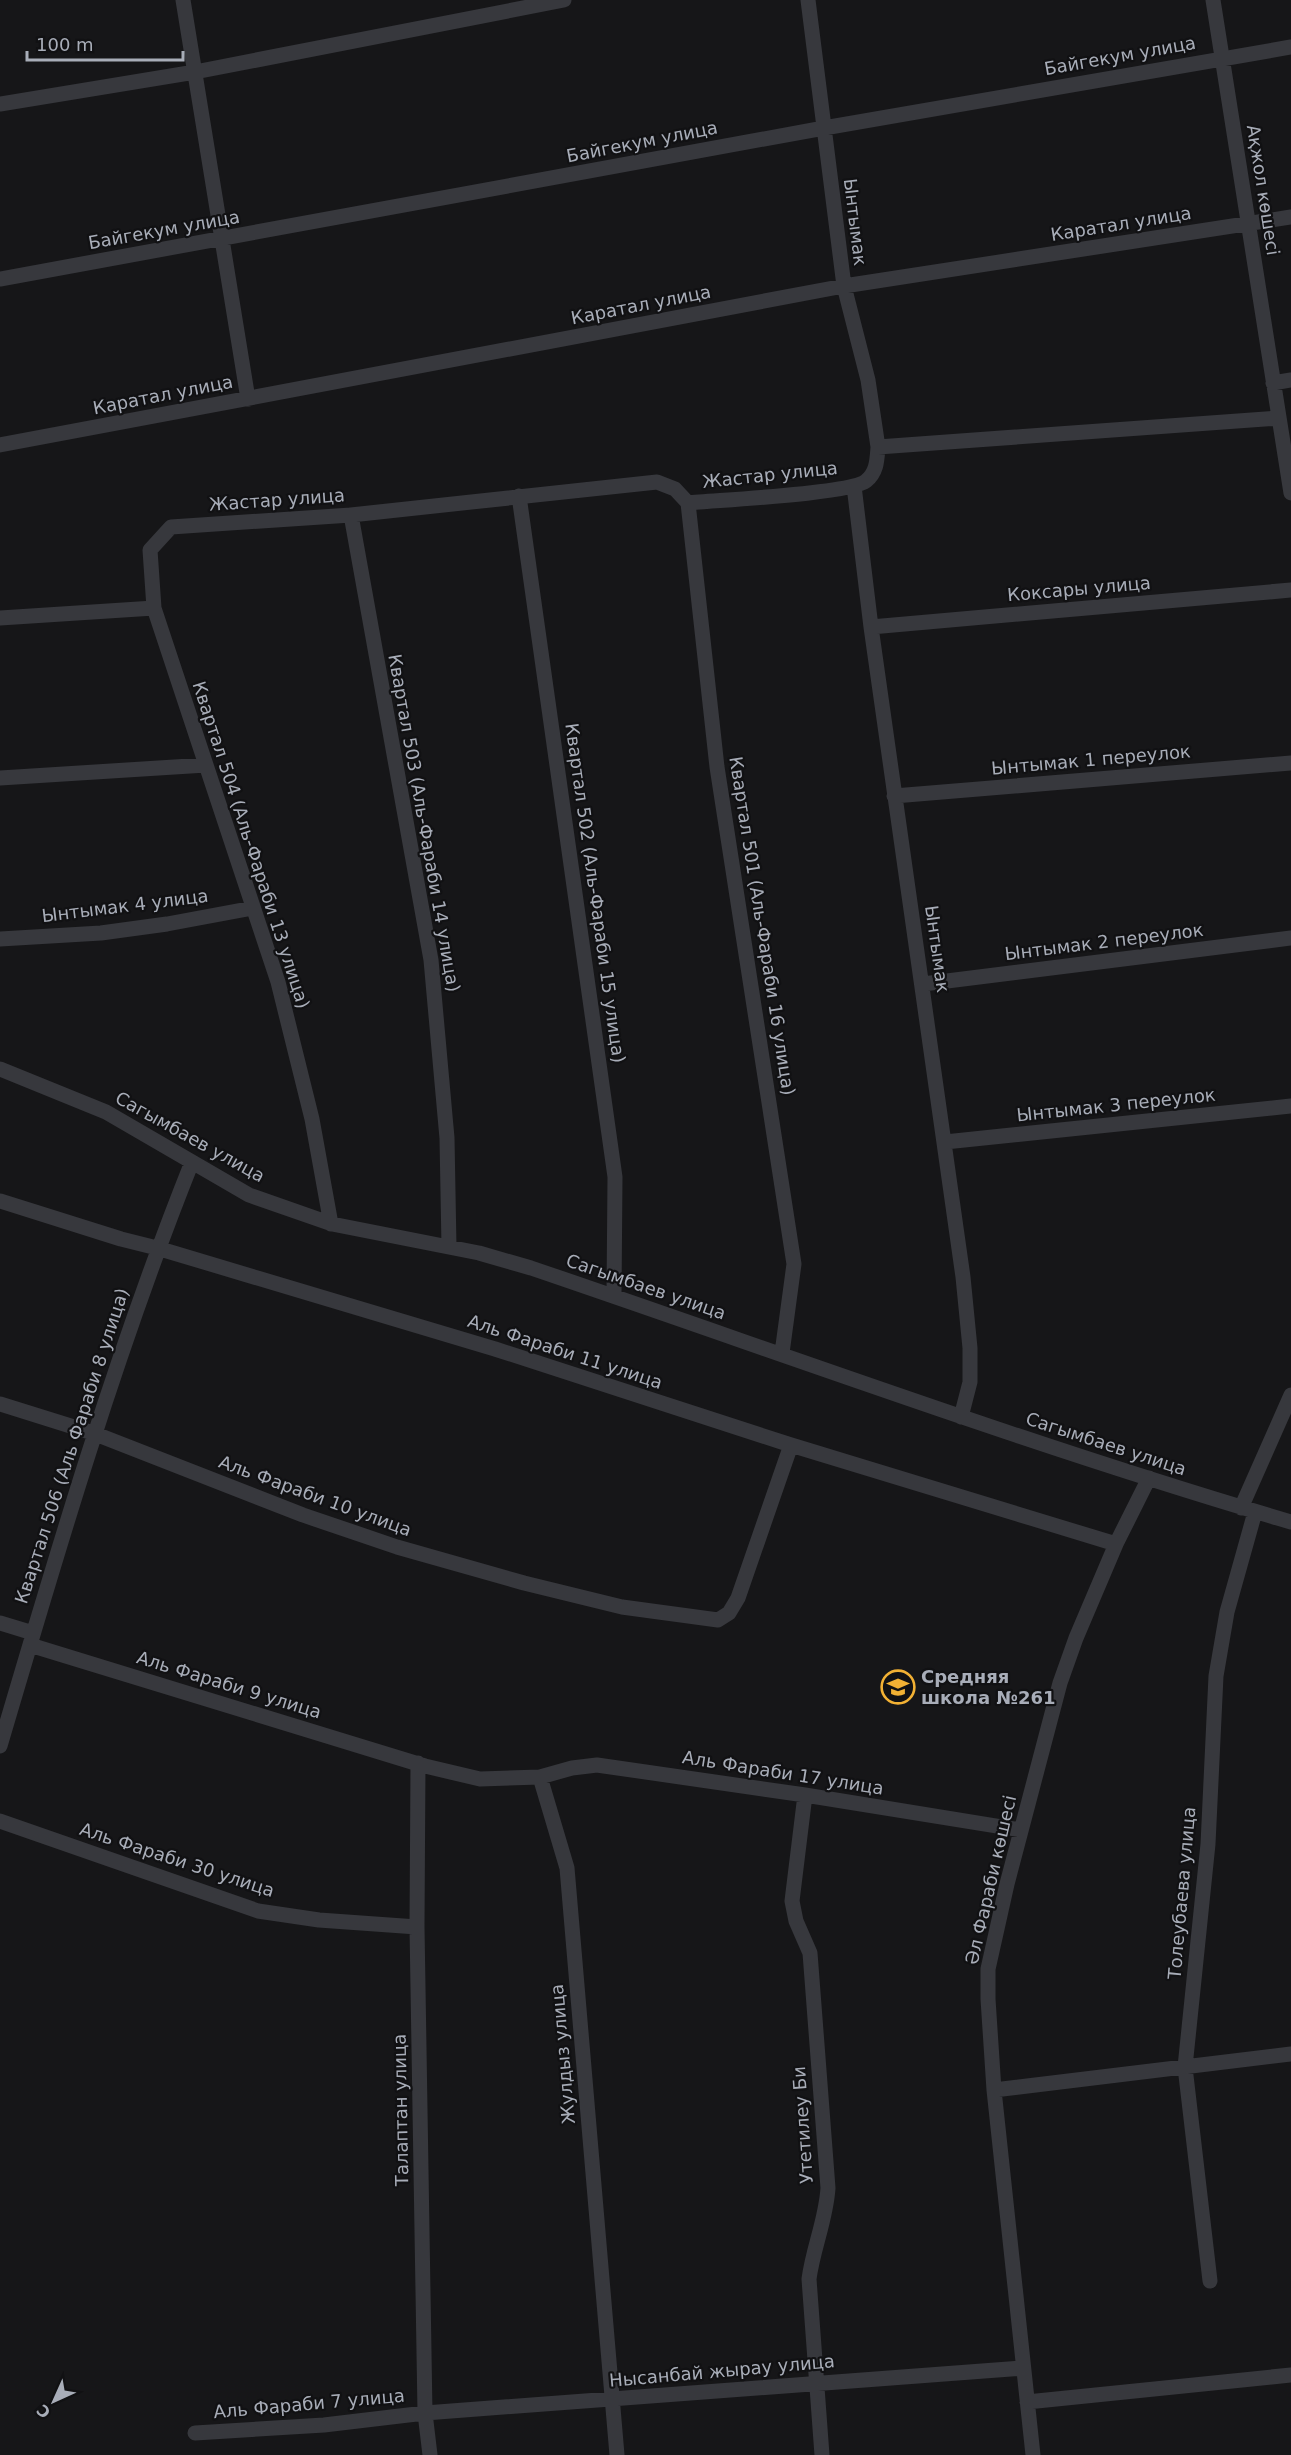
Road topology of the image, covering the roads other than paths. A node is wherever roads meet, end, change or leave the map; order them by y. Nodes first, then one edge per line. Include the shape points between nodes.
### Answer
1 (183, 0) edge
2 (564, 0) edge
3 (808, 0) edge
4 (1213, 0) edge
5 (1291, 47) edge
6 (1222, 58) junction
7 (195, 72) junction
8 (0, 104) edge
9 (824, 128) junction
10 (1291, 217) edge
11 (1249, 225) junction
12 (223, 240) junction
13 (0, 279) edge
14 (844, 286) junction
15 (1291, 380) edge
16 (1274, 383) junction
17 (248, 399) junction
18 (1279, 418) junction
19 (0, 445) edge
20 (878, 447) junction
21 (854, 486) junction
22 (1291, 494) edge
23 (519, 496) junction
24 (688, 503) junction
25 (351, 515) junction
26 (150, 550) joint
27 (1291, 590) edge
28 (154, 608) junction
29 (0, 618) edge
30 (871, 627) junction
31 (1291, 763) edge
32 (206, 765) junction
33 (0, 778) edge
34 (894, 796) junction
35 (253, 908) junction
36 (1291, 938) edge
37 (0, 939) edge
38 (923, 984) junction
39 (0, 1069) edge
40 (1291, 1106) edge
41 (945, 1142) junction
42 (192, 1162) junction
43 (0, 1201) edge
44 (330, 1224) junction
45 (449, 1247) junction
46 (157, 1248) junction
47 (614, 1296) junction
48 (782, 1353) junction
49 (1291, 1395) edge
50 (0, 1404) edge
51 (961, 1417) junction
52 (93, 1433) junction
53 (791, 1445) junction
54 (1149, 1478) junction
55 (1248, 1510) junction
56 (1291, 1522) edge
57 (1116, 1544) junction
58 (0, 1623) edge
59 (31, 1639) junction
60 (0, 1746) edge
61 (418, 1763) junction
62 (540, 1777) junction
63 (805, 1795) junction
64 (0, 1821) edge
65 (1021, 1830) junction
66 (417, 1927) junction
67 (1291, 2054) edge
68 (1185, 2067) junction
69 (994, 2090) junction
70 (1210, 2281) dead end
71 (1023, 2368) junction
72 (1291, 2375) edge
73 (815, 2382) junction
74 (612, 2400) junction
75 (1026, 2402) junction
76 (425, 2413) junction
77 (195, 2433) dead end
78 (430, 2455) edge
79 (616, 2455) edge
80 (822, 2455) edge
81 (1033, 2455) edge

1 - 7 street
2 - 7 street
3 - 9 street, Ынтымак
4 - 6 street, Ақжол көшесі
5 - 6 street, Байгекум улица
6 - 9 street, Байгекум улица
6 - 11 street, Ақжол көшесі
7 - 8 street
7 - 12 street
9 - 12 street, Байгекум улица
9 - 14 street, Ынтымак
10 - 11 street, Каратал улица
11 - 14 street, Каратал улица
11 - 16 street, Ақжол көшесі
12 - 13 street, Байгекум улица
12 - 17 street
14 - 17 street, Каратал улица
14 - 20 street, Ынтымак via 868,380
15 - 16 street
16 - 18 street, Ақжол көшесі
17 - 19 street, Каратал улица
18 - 20 street
18 - 22 street, Ақжол көшесі
20 - 21 street, Жастар улица via 873,473
21 - 24 street, Жастар улица
21 - 30 street, Ынтымак
23 - 24 street, Жастар улица via 657,482 675,489
23 - 25 street, Жастар улица
23 - 47 street, Квартал 502 (Аль-Фараби 15 улица) via 615,1177
24 - 48 street, Квартал 501 (Аль-Фараби 16 улица) via 717,767 794,1264
25 - 26 street, Жастар улица via 171,527
25 - 45 street, Квартал 503 (Аль-Фараби 14 улица) via 432,960 447,1138
26 - 28 street, Квартал 504 (Аль-Фараби 13 улица)
27 - 30 street, Коксары улица
28 - 29 street
28 - 32 street, Квартал 504 (Аль-Фараби 13 улица)
30 - 34 street, Ынтымак
31 - 34 street, Ынтымак 1 переулок
32 - 33 street
32 - 35 street, Квартал 504 (Аль-Фараби 13 улица)
34 - 38 street, Ынтымак
35 - 37 street, Ынтымак 4 улица via 134,928
35 - 44 street, Квартал 504 (Аль-Фараби 13 улица) via 278,982 312,1119
36 - 38 street, Ынтымак 2 переулок
38 - 41 street, Ынтымак
39 - 42 street, Сагымбаев улица via 106,1112
40 - 41 street, Ынтымак 3 переулок
41 - 51 street, Ынтымак via 970,1348 970,1382
42 - 44 street, Сагымбаев улица via 249,1195
42 - 46 street, Квартал 506 (Аль Фараби 8 улица)
43 - 46 street, Аль Фараби 11 улица
44 - 45 street, Сагымбаев улица
45 - 47 street, Сагымбаев улица via 531,1268
46 - 52 street, Квартал 506 (Аль Фараби 8 улица)
46 - 53 street, Аль Фараби 11 улица via 495,1349
47 - 48 street, Сагымбаев улица
48 - 51 street, Сагымбаев улица
49 - 55 street
50 - 52 street, Аль Фараби 10 улица
51 - 54 street, Сагымбаев улица
52 - 53 street, Аль Фараби 10 улица via 303,1515 397,1547 622,1607 718,1620 738,1598
52 - 59 street, Квартал 506 (Аль Фараби 8 улица)
53 - 57 street, Аль Фараби 11 улица
54 - 55 street, Сагымбаев улица
54 - 57 street, Әл Фараби көшесі
55 - 56 street, Сагымбаев улица
55 - 68 street, Толеубаева улица via 1216,1677 1208,1844
57 - 65 street, Әл Фараби көшесі via 1060,1683
58 - 59 street, Аль Фараби 9 улица
59 - 60 street, Квартал 506 (Аль Фараби 8 улица)
59 - 61 street, Аль Фараби 9 улица
61 - 62 street via 480,1779
61 - 66 street, Талаптан улица
62 - 63 street, Аль Фараби 17 улица via 597,1765
62 - 74 street, Жулдыз улица via 567,1868
63 - 65 street, Аль Фараби 17 улица
63 - 73 street, Утетилеу Би via 792,1901 810,1953 828,2188 827,2208 809,2280
64 - 66 street, Аль Фараби 30 улица via 258,1911
65 - 69 street, Әл Фараби көшесі via 988,1969
66 - 76 street, Талаптан улица
67 - 68 street
68 - 69 street
68 - 70 street, Толеубаева улица
69 - 71 street, Әл Фараби көшесі
71 - 73 street, Нысанбай жырау улица
71 - 75 street, Әл Фараби көшесі
72 - 75 street
73 - 74 street, Нысанбай жырау улица
73 - 80 street, Утетилеу Би
74 - 76 street, Нысанбай жырау улица
74 - 79 street, Жулдыз улица
75 - 81 street, Әл Фараби көшесі
76 - 77 street, Аль Фараби 7 улица via 324,2425
76 - 78 street, Талаптан улица

